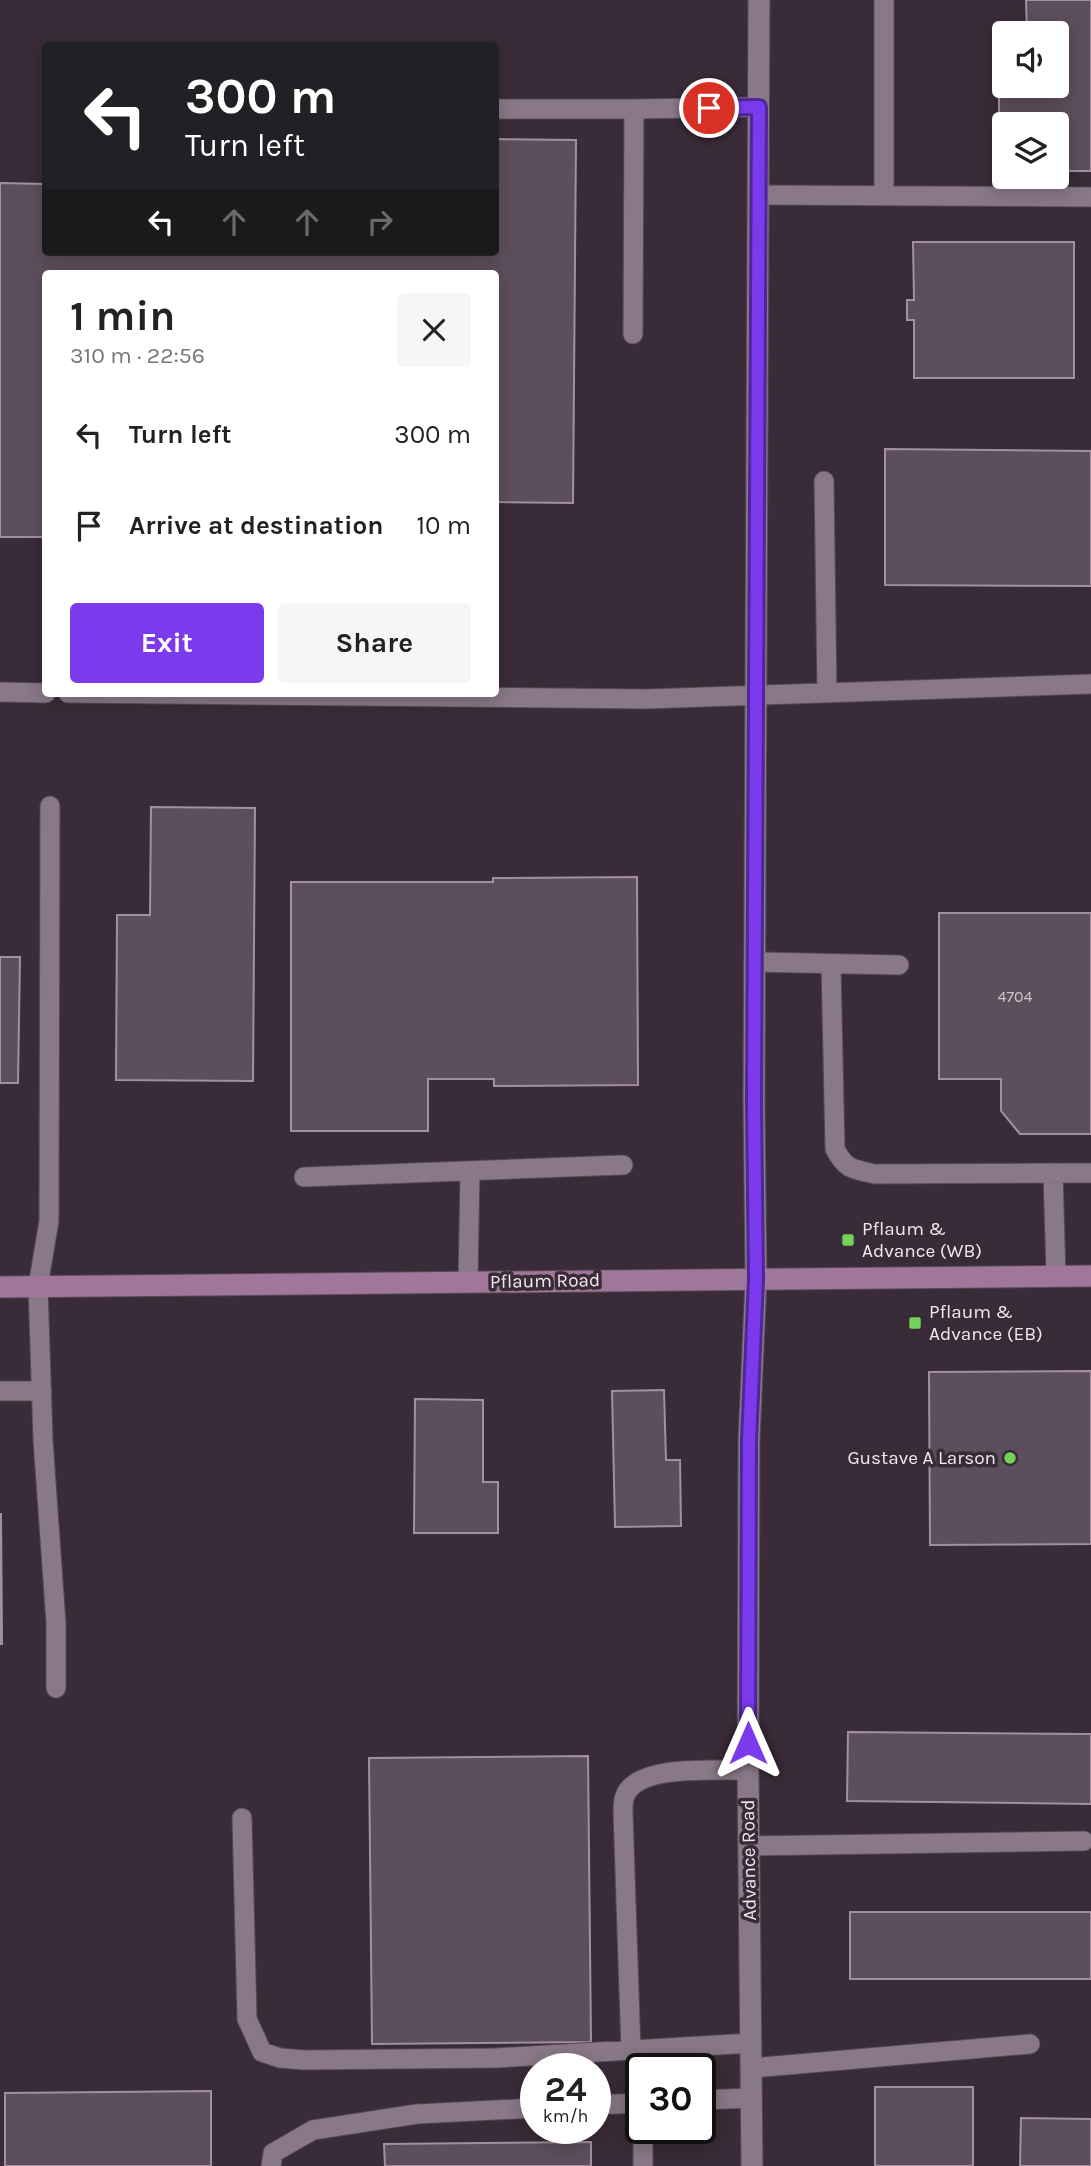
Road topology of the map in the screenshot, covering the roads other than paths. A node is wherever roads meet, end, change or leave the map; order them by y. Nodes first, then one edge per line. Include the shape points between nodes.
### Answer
1 (759, 0) edge
2 (884, 0) edge
3 (759, 107) junction
4 (499, 109) edge
5 (634, 109) junction
6 (759, 195) junction
7 (884, 196) junction
8 (1091, 197) edge
9 (633, 334) dead end
10 (824, 481) dead end
11 (1091, 684) edge
12 (0, 692) edge
13 (42, 693) edge
14 (827, 693) junction
15 (757, 695) junction
16 (453, 697) edge
17 (50, 806) dead end
18 (756, 962) junction
19 (831, 964) junction
20 (899, 965) dead end
21 (623, 1165) dead end
22 (470, 1171) junction
23 (1053, 1173) junction
24 (1091, 1173) edge
25 (303, 1177) dead end
26 (1055, 1276) junction
27 (1091, 1276) edge
28 (756, 1279) junction
29 (468, 1282) junction
30 (38, 1286) junction
31 (0, 1287) edge
32 (0, 1391) edge
33 (43, 1391) junction
34 (56, 1688) dead end
35 (748, 1770) junction
36 (242, 1818) dead end
37 (1084, 1841) dead end
38 (749, 1846) junction
39 (752, 2043) junction
40 (1030, 2044) dead end
41 (631, 2051) junction
42 (752, 2068) junction
43 (752, 2098) junction
44 (716, 2099) edge
45 (520, 2109) edge
46 (643, 2144) edge
47 (271, 2166) edge
48 (643, 2166) edge
49 (752, 2166) edge

1 - 3 street, Advance Road
2 - 7 lane
3 - 5 lane
3 - 6 street, Advance Road
4 - 5 lane
5 - 9 lane
6 - 7 lane
6 - 15 street, Advance Road
7 - 8 lane
10 - 14 lane
11 - 14 lane
12 - 13 lane
14 - 15 lane
15 - 16 lane
15 - 18 street, Advance Road
17 - 30 lane via 49,1220
18 - 19 lane
18 - 28 street, Advance Road
19 - 20 lane
19 - 23 lane via 835,1149 843,1164 875,1174
21 - 22 lane
22 - 25 lane
22 - 29 lane
23 - 24 lane
23 - 26 lane
26 - 27 street, Pflaum Road
26 - 28 street, Pflaum Road
28 - 29 street, Pflaum Road
28 - 35 street, Advance Road via 749,1440
29 - 30 street, Pflaum Road
30 - 31 street, Pflaum Road
30 - 33 lane
32 - 33 lane
33 - 34 lane
35 - 38 street, Advance Road
35 - 41 lane via 658,1773 638,1781 625,1794
36 - 41 lane via 247,2019 262,2052 304,2060
37 - 38 lane
38 - 39 street, Advance Road
39 - 41 lane
39 - 42 street, Advance Road
40 - 42 lane
42 - 43 street, Advance Road
43 - 44 lane
43 - 49 street, Advance Road
45 - 47 lane via 417,2114 313,2130 273,2152
46 - 48 lane

